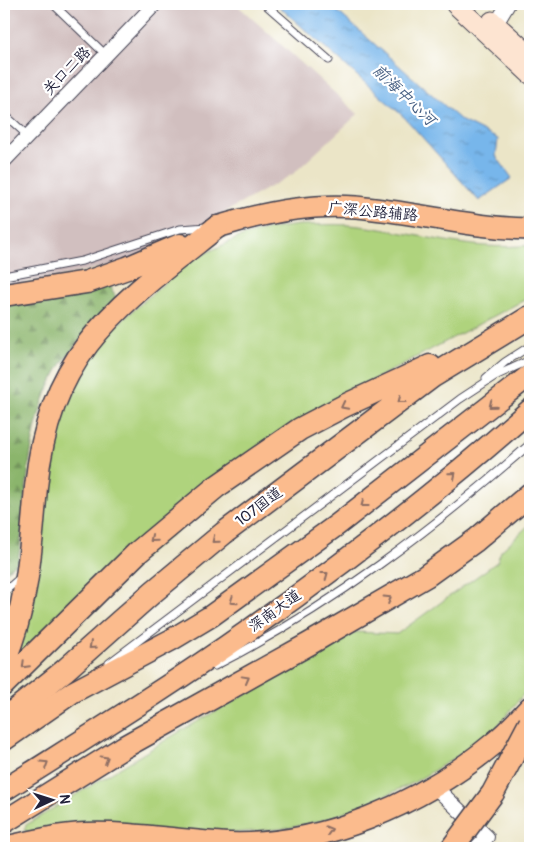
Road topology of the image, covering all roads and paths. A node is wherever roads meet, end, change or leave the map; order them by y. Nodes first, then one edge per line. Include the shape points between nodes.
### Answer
1 (52, 4) edge
2 (154, 4) edge
3 (265, 4) edge
4 (455, 4) edge
5 (474, 4) edge
6 (508, 4) edge
7 (496, 24) junction
8 (106, 55) junction
9 (530, 55) edge
10 (329, 60) dead end
11 (530, 74) edge
12 (4, 114) edge
13 (28, 136) junction
14 (4, 161) edge
15 (217, 227) junction
16 (530, 229) edge
17 (4, 276) edge
18 (4, 295) edge
19 (522, 322) edge
20 (530, 346) edge
21 (530, 360) edge
22 (530, 374) edge
23 (460, 399) junction
24 (530, 410) edge
25 (530, 444) edge
26 (530, 494) edge
27 (30, 560) junction
28 (4, 592) edge
29 (4, 661) edge
30 (4, 684) edge
31 (73, 692) junction
32 (530, 708) edge
33 (130, 710) junction
34 (4, 719) edge
35 (530, 723) edge
36 (4, 740) edge
37 (434, 786) junction
38 (4, 790) edge
39 (4, 822) edge
40 (4, 848) edge
41 (452, 848) edge
42 (476, 848) edge

1 - 8 lane
2 - 8 street, 关口二路
3 - 10 lane
4 - 11 main road
5 - 7 main road
6 - 7 street
7 - 9 main road
8 - 13 street, 关口二路
12 - 13 lane
13 - 14 street, 关口二路
15 - 16 main road, 广深公路辅路 via 280,211 354,207 504,229
15 - 17 lane via 180,229 82,261
15 - 18 highway via 127,268 87,282
15 - 27 highway via 120,306 77,358 47,422
19 -> 30 highway via 344,406 254,460 216,487 137,553
19 -> 34 highway, 107国道 via 433,376 224,532
20 - 23 lane
21 - 23 lane via 494,376
22 -> 31 main road via 344,519 211,616
23 - 31 lane via 131,644
33 -> 24 main road, 深南大道 via 248,631 387,528
25 - 33 lane via 446,515 342,592 255,645
39 -> 26 highway via 124,747 411,585 476,540
27 - 28 lane via 20,579
27 - 29 highway via 20,618
31 - 36 main road
32 - 37 highway via 493,745
38 -> 33 main road, 深南大道
35 - 41 highway, bridge via 493,793
40 -> 37 highway via 85,834 231,844 278,841 361,820
37 - 42 street via 487,837

